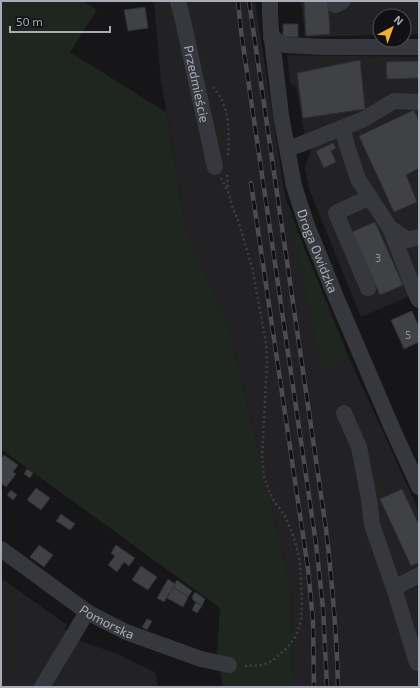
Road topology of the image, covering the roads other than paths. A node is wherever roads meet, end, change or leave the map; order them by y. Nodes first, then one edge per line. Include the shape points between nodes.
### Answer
1 (178, 1) edge
2 (270, 1) edge
3 (271, 37) junction
4 (419, 47) edge
5 (419, 102) edge
6 (342, 128) junction
7 (288, 149) junction
8 (215, 167) road end
9 (370, 197) junction
10 (390, 228) junction
11 (419, 237) edge
12 (368, 288) dead end
13 (419, 300) edge
14 (344, 413) dead end
15 (419, 487) edge
16 (1, 549) edge
17 (419, 575) edge
18 (394, 588) junction
19 (87, 612) junction
20 (417, 663) dead end
21 (229, 665) road end
22 (42, 687) edge

1 - 8 street, Przedmieście
2 - 3 street, Droga Owidzka
3 - 4 street via 285,45 325,48
3 - 7 street, Droga Owidzka
5 - 6 street via 394,101 364,119
6 - 7 street
6 - 9 street via 358,179
7 - 15 street, Droga Owidzka via 294,186 306,223
9 - 10 street
9 - 12 street via 336,213
10 - 11 street via 408,240
10 - 13 street
14 - 18 street via 359,447 372,525
16 - 19 street, Pomorska
17 - 18 street
18 - 20 street
19 - 21 street, Pomorska via 126,632 201,659
19 - 22 street

